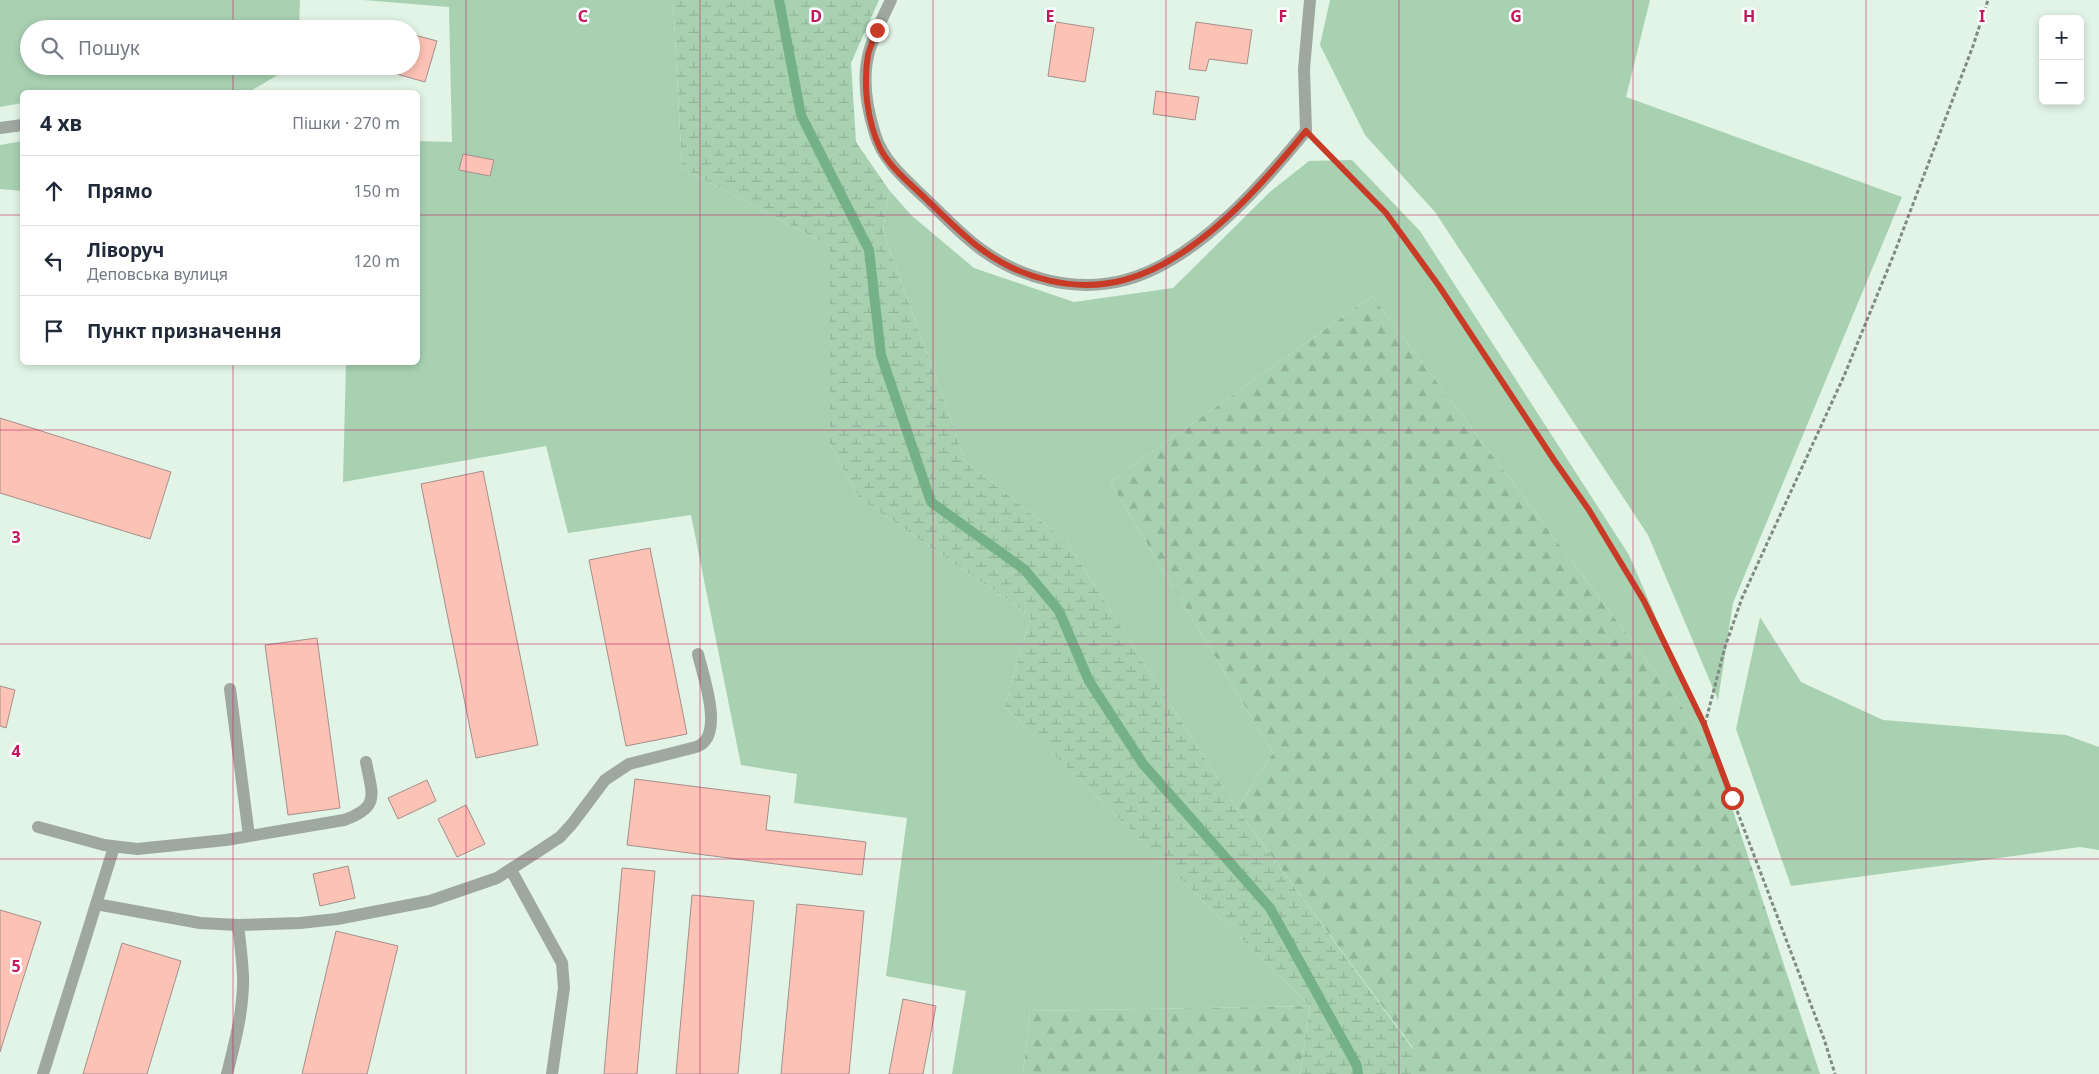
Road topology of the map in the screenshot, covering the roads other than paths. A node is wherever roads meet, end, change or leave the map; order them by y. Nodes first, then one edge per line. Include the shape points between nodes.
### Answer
1 (891, 0) edge
2 (1310, 0) edge
3 (20, 125) edge
4 (0, 128) edge
5 (698, 654) dead end
6 (230, 689) dead end
7 (366, 762) dead end
8 (38, 827) dead end
9 (249, 836) junction
10 (114, 847) junction
11 (512, 870) junction
12 (96, 904) junction
13 (238, 925) junction
14 (43, 1074) edge
15 (227, 1074) edge
16 (552, 1074) edge

1 - 2 street via 869,53 866,70 871,120 880,149 920,193 980,249 1020,272 1050,281 1094,285 1134,277 1159,266 1212,231 1250,197 1306,131 1304,69
3 - 4 street
5 - 11 street via 711,713 712,725 706,740 701,745 629,764 617,771 605,780 560,837
6 - 9 street
7 - 9 street via 372,799 368,808 358,815
8 - 10 street
9 - 10 street via 158,848
10 - 12 street
11 - 13 street via 460,892 400,908 300,923
11 - 16 street via 562,963 564,988
12 - 13 street via 200,923
12 - 14 street
13 - 15 street via 242,1000

